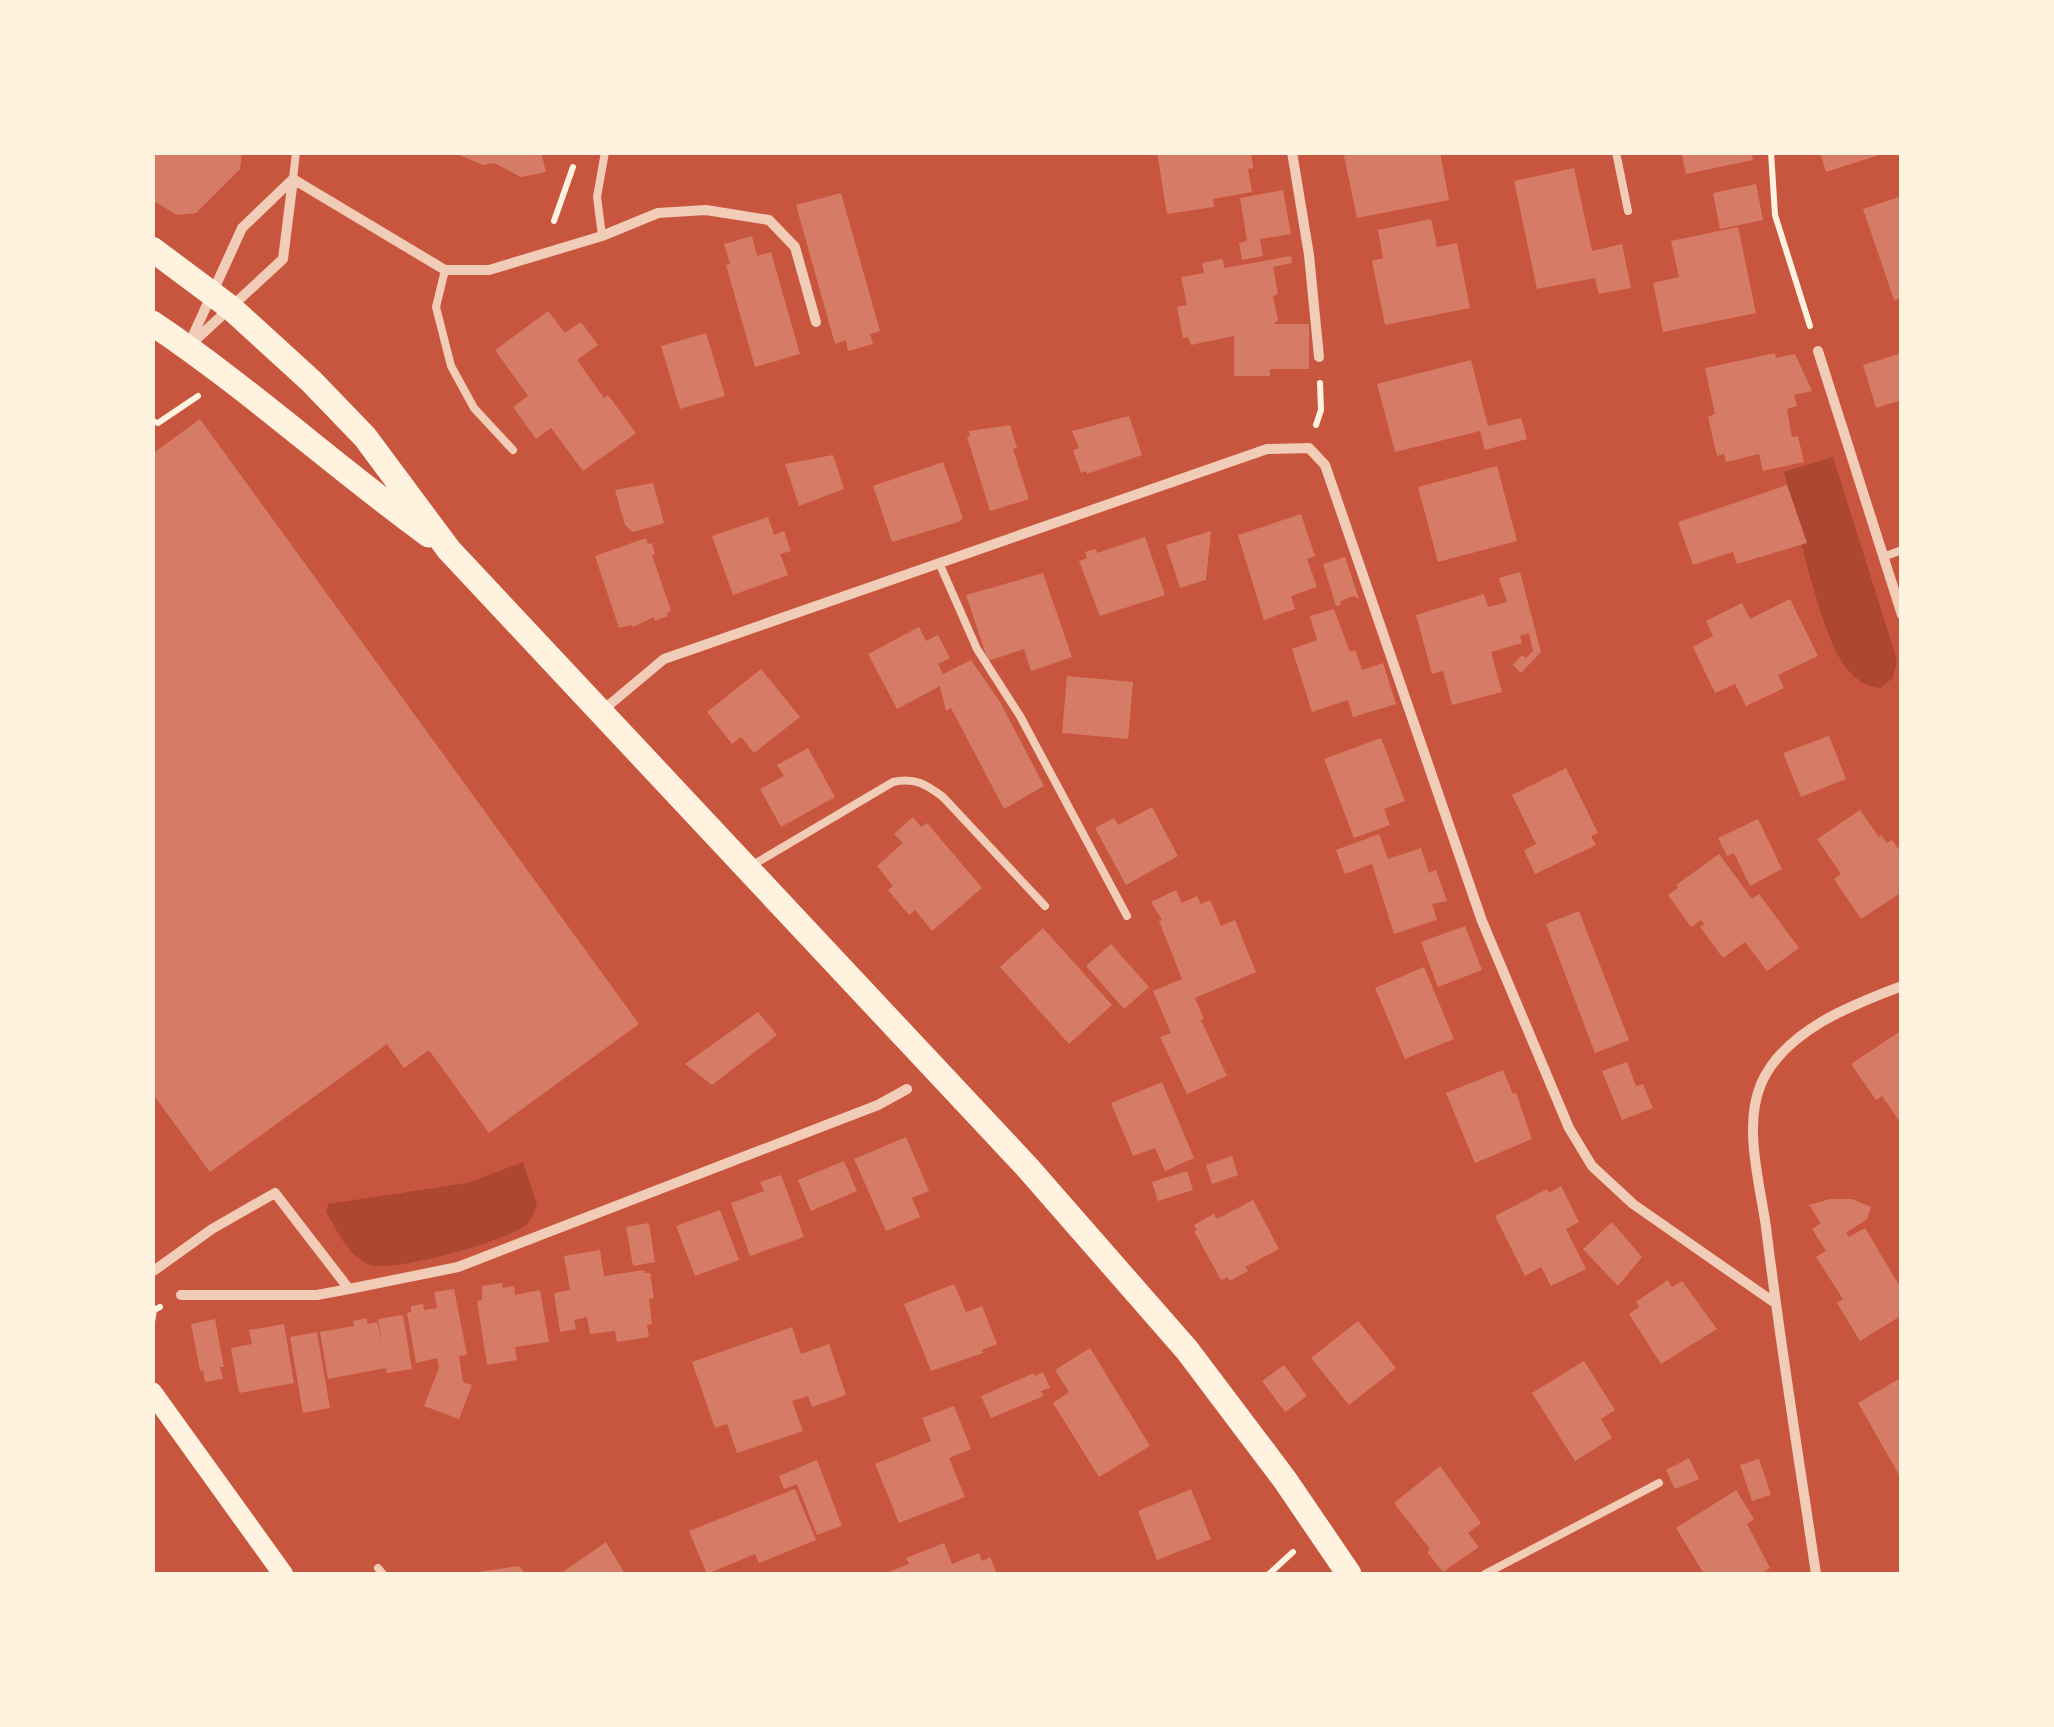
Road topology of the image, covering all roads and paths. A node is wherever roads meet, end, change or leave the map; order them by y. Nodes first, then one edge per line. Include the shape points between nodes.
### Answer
1 (296, 152) edge
2 (578, 152) edge
3 (605, 152) edge
4 (1292, 152) edge
5 (1616, 152) edge
6 (1770, 152) edge
7 (292, 178) junction
8 (1628, 211) dead end
9 (552, 227) dead end
10 (602, 236) junction
11 (152, 249) edge
12 (445, 270) junction
13 (221, 300) junction
14 (816, 322) dead end
15 (152, 323) edge
16 (188, 347) junction
17 (1818, 351) joint
18 (1319, 357) joint
19 (202, 393) dead end
20 (152, 420) edge
21 (1308, 448) junction
22 (513, 450) dead end
23 (449, 550) junction
24 (1902, 550) edge
25 (1882, 557) junction
26 (940, 565) junction
27 (1902, 616) edge
28 (602, 712) junction
29 (747, 868) junction
30 (1045, 906) dead end
31 (1127, 916) dead end
32 (1902, 986) edge
33 (907, 1089) dead end
34 (152, 1272) edge
35 (349, 1289) junction
36 (181, 1296) dead end
37 (1775, 1303) junction
38 (152, 1392) edge
39 (1659, 1483) dead end
40 (1293, 1552) dead end
41 (283, 1574) edge
42 (1269, 1574) edge
43 (1349, 1574) edge
44 (1485, 1574) edge
45 (1816, 1574) edge

1 - 7 lane
2 - 9 path
3 - 10 lane via 597,197
4 - 18 street
5 - 8 lane
6 - 17 path via 1775,215
7 - 12 street
7 - 13 street via 242,228
7 - 13 street via 284,259
10 - 12 street via 489,270
10 - 14 street via 658,213 706,210 768,220 794,248
11 - 13 main road
12 - 22 lane via 436,307 451,366 474,408
13 - 16 street
13 - 16 street
13 - 23 main road via 365,437
15 - 16 main road
16 - 23 main road
17 - 25 street
18 - 21 path via 1321,410
19 - 20 path
21 - 26 street via 1267,448
21 - 37 street via 1325,465 1482,921 1569,1128 1592,1166 1633,1204
23 - 28 main road
24 - 25 lane
25 - 27 street
26 - 28 street via 664,659
26 - 31 lane via 976,649 1020,716
28 - 29 main road
29 - 30 lane via 907,778 943,797
29 - 43 main road via 1116,1267 1198,1365
32 - 37 street via 1810,1030 1778,1056 1760,1085 1753,1124
33 - 35 street via 458,1268
34 - 35 street via 276,1193
35 - 36 street
37 - 45 street
38 - 41 main road
39 - 44 lane
40 - 42 path

